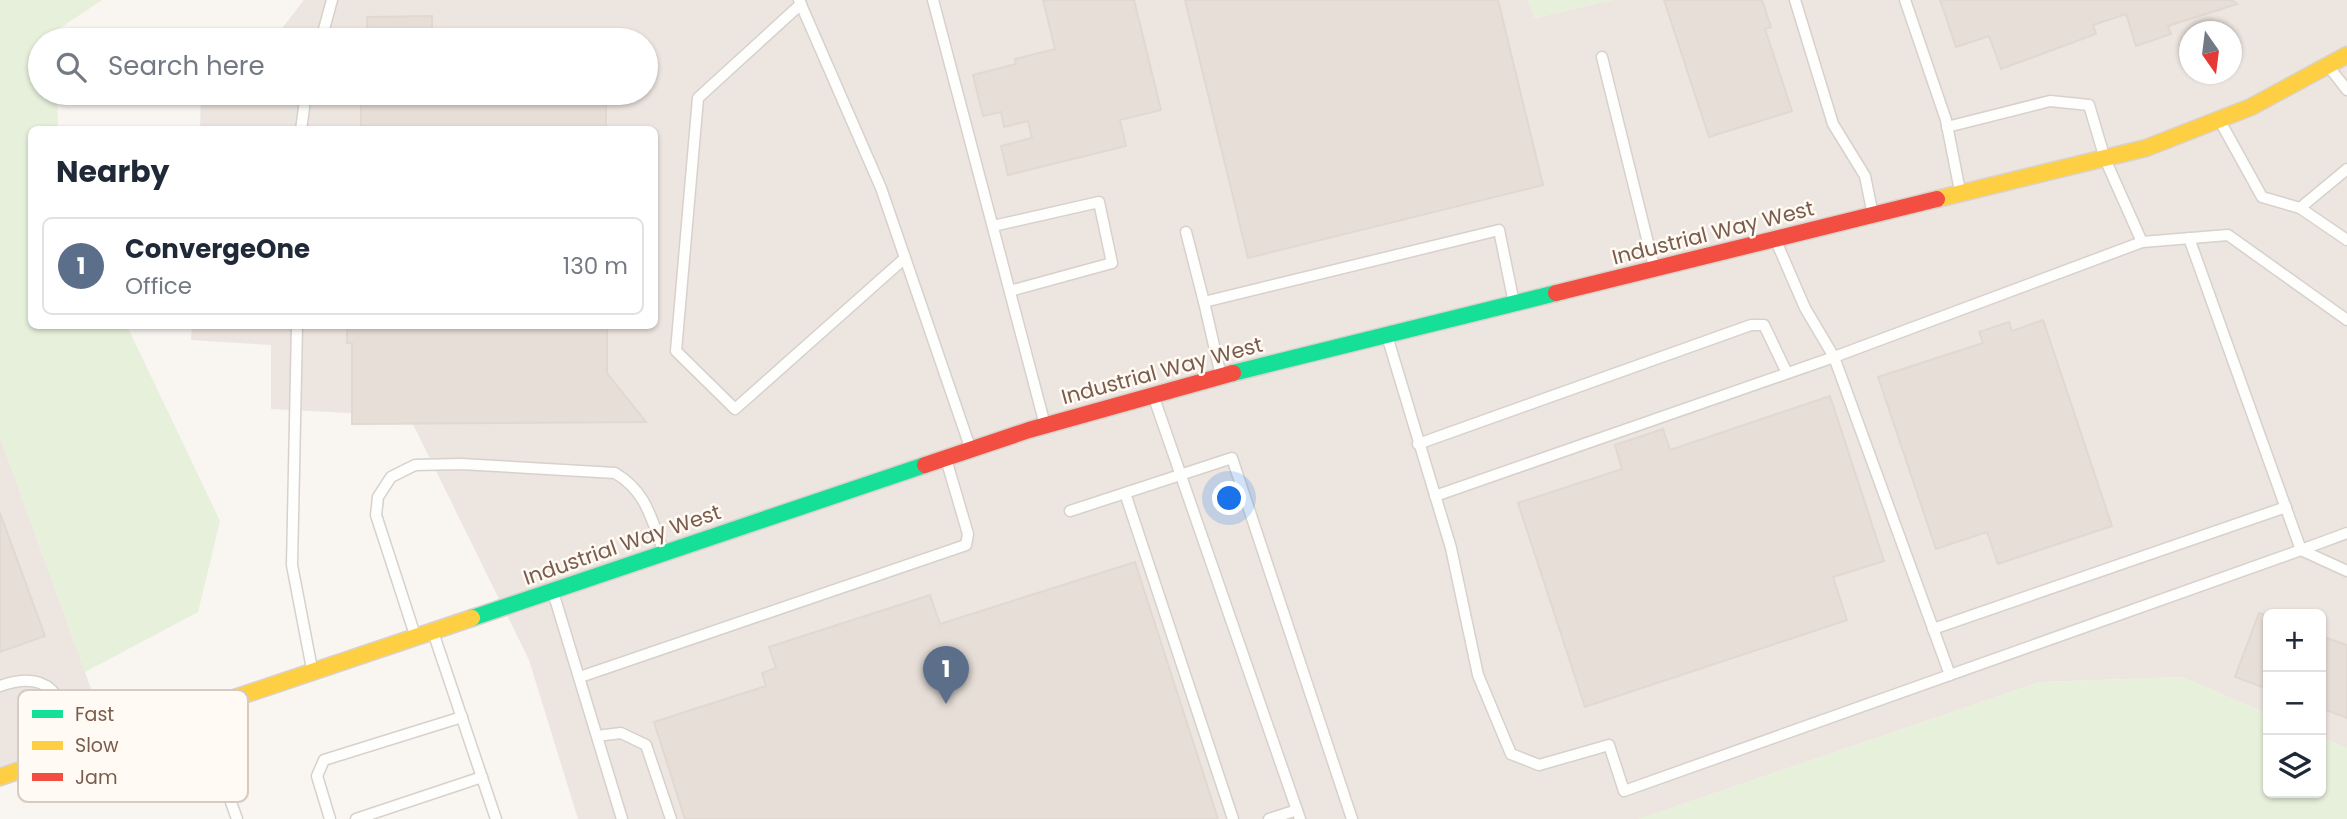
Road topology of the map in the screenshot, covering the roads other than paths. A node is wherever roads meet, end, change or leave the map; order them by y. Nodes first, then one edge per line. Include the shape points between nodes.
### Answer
1 (332, 0) edge
2 (933, 0) edge
3 (1795, 0) edge
4 (1905, 0) edge
5 (800, 2) edge
6 (324, 28) edge
7 (2347, 55) edge
8 (1602, 57) dead end
9 (2329, 66) junction
10 (2347, 90) edge
11 (303, 105) edge
12 (2220, 121) junction
13 (301, 126) edge
14 (1947, 127) junction
15 (2105, 159) junction
16 (2347, 169) edge
17 (1961, 194) junction
18 (2300, 208) junction
19 (1873, 216) junction
20 (993, 226) junction
21 (1186, 232) dead end
22 (2189, 238) junction
23 (1776, 240) junction
24 (2347, 240) edge
25 (2142, 242) junction
26 (905, 258) junction
27 (1655, 269) junction
28 (1010, 291) junction
29 (1204, 302) junction
30 (1514, 303) junction
31 (2347, 320) edge
32 (297, 329) edge
33 (1387, 334) junction
34 (1834, 357) junction
35 (1787, 373) junction
36 (1221, 376) junction
37 (1153, 394) junction
38 (1045, 426) junction
39 (1418, 444) junction
40 (971, 450) junction
41 (946, 458) junction
42 (1181, 474) junction
43 (1125, 493) junction
44 (1434, 496) junction
45 (2286, 507) junction
46 (1070, 511) dead end
47 (2347, 533) edge
48 (2301, 550) junction
49 (665, 553) junction
50 (2347, 571) edge
51 (553, 591) junction
52 (1933, 629) junction
53 (433, 632) junction
54 (416, 637) junction
55 (313, 673) junction
56 (1950, 675) junction
57 (580, 677) junction
58 (0, 686) edge
59 (51, 690) edge
60 (248, 695) edge
61 (462, 717) junction
62 (597, 736) junction
63 (18, 771) edge
64 (0, 777) edge
65 (482, 777) junction
66 (231, 802) edge
67 (1299, 814) edge
68 (237, 819) edge
69 (330, 819) edge
70 (356, 819) edge
71 (496, 819) edge
72 (622, 819) edge
73 (671, 819) edge
74 (1233, 819) edge
75 (1269, 819) edge
76 (1352, 819) edge

1 - 6 lane
2 - 20 lane
3 - 19 lane via 1833,124 1865,176
4 - 14 lane
5 - 26 lane via 881,188
5 - 26 lane via 698,98 676,352 735,410
7 - 9 street, Industrial Way West
8 - 27 lane
9 - 10 lane
9 - 12 street, Industrial Way West
11 - 13 lane
12 - 15 street, Industrial Way West
12 - 18 lane via 2262,197
14 - 15 lane via 2050,101 2089,105
14 - 17 lane
15 - 17 street, Industrial Way West
15 - 25 lane
16 - 18 lane
17 - 19 street, Industrial Way West
18 - 24 lane
19 - 23 street, Industrial Way West
20 - 28 lane
20 - 28 lane via 1098,201 1112,263
21 - 29 lane
22 - 25 lane
22 - 31 lane via 2228,235
22 - 45 lane
23 - 27 street, Industrial Way West
23 - 34 lane via 1805,308
25 - 34 lane
26 - 40 lane
27 - 30 street, Industrial Way West
28 - 38 lane
29 - 30 lane via 1499,230
29 - 36 lane
30 - 33 street, Industrial Way West
32 - 55 lane via 292,565
33 - 36 street, Industrial Way West
33 - 39 lane
34 - 35 lane
34 - 52 lane
35 - 39 lane via 1771,334 1764,326 1751,325
35 - 44 lane
36 - 37 street, Industrial Way West
37 - 38 street, Industrial Way West
37 - 42 lane
38 - 40 street, Industrial Way West
39 - 44 lane
40 - 41 street, Industrial Way West
41 - 49 street, Industrial Way West
41 - 57 lane via 968,534 966,545
42 - 43 lane
42 - 67 lane
42 - 76 lane via 1232,458
43 - 46 lane
43 - 74 lane
44 - 56 lane via 1451,548 1478,675 1511,754 1539,765 1609,745 1624,790
45 - 48 lane
45 - 52 lane
47 - 48 lane
48 - 50 lane
48 - 56 lane
49 - 51 street, Industrial Way West
49 - 54 lane via 634,484 615,473 415,465 391,477 378,497 376,515
51 - 53 street, Industrial Way West
51 - 57 lane
52 - 56 lane
53 - 54 street, Industrial Way West
53 - 61 lane
54 - 55 street, Industrial Way West
55 - 60 street, Industrial Way West
57 - 62 lane
58 - 59 lane via 29,678
61 - 65 lane
61 - 69 lane via 324,760 317,776
62 - 72 lane
62 - 73 lane via 621,733 646,745
63 - 64 street, Industrial Way West
65 - 70 lane
65 - 71 lane
66 - 68 lane
67 - 75 lane

